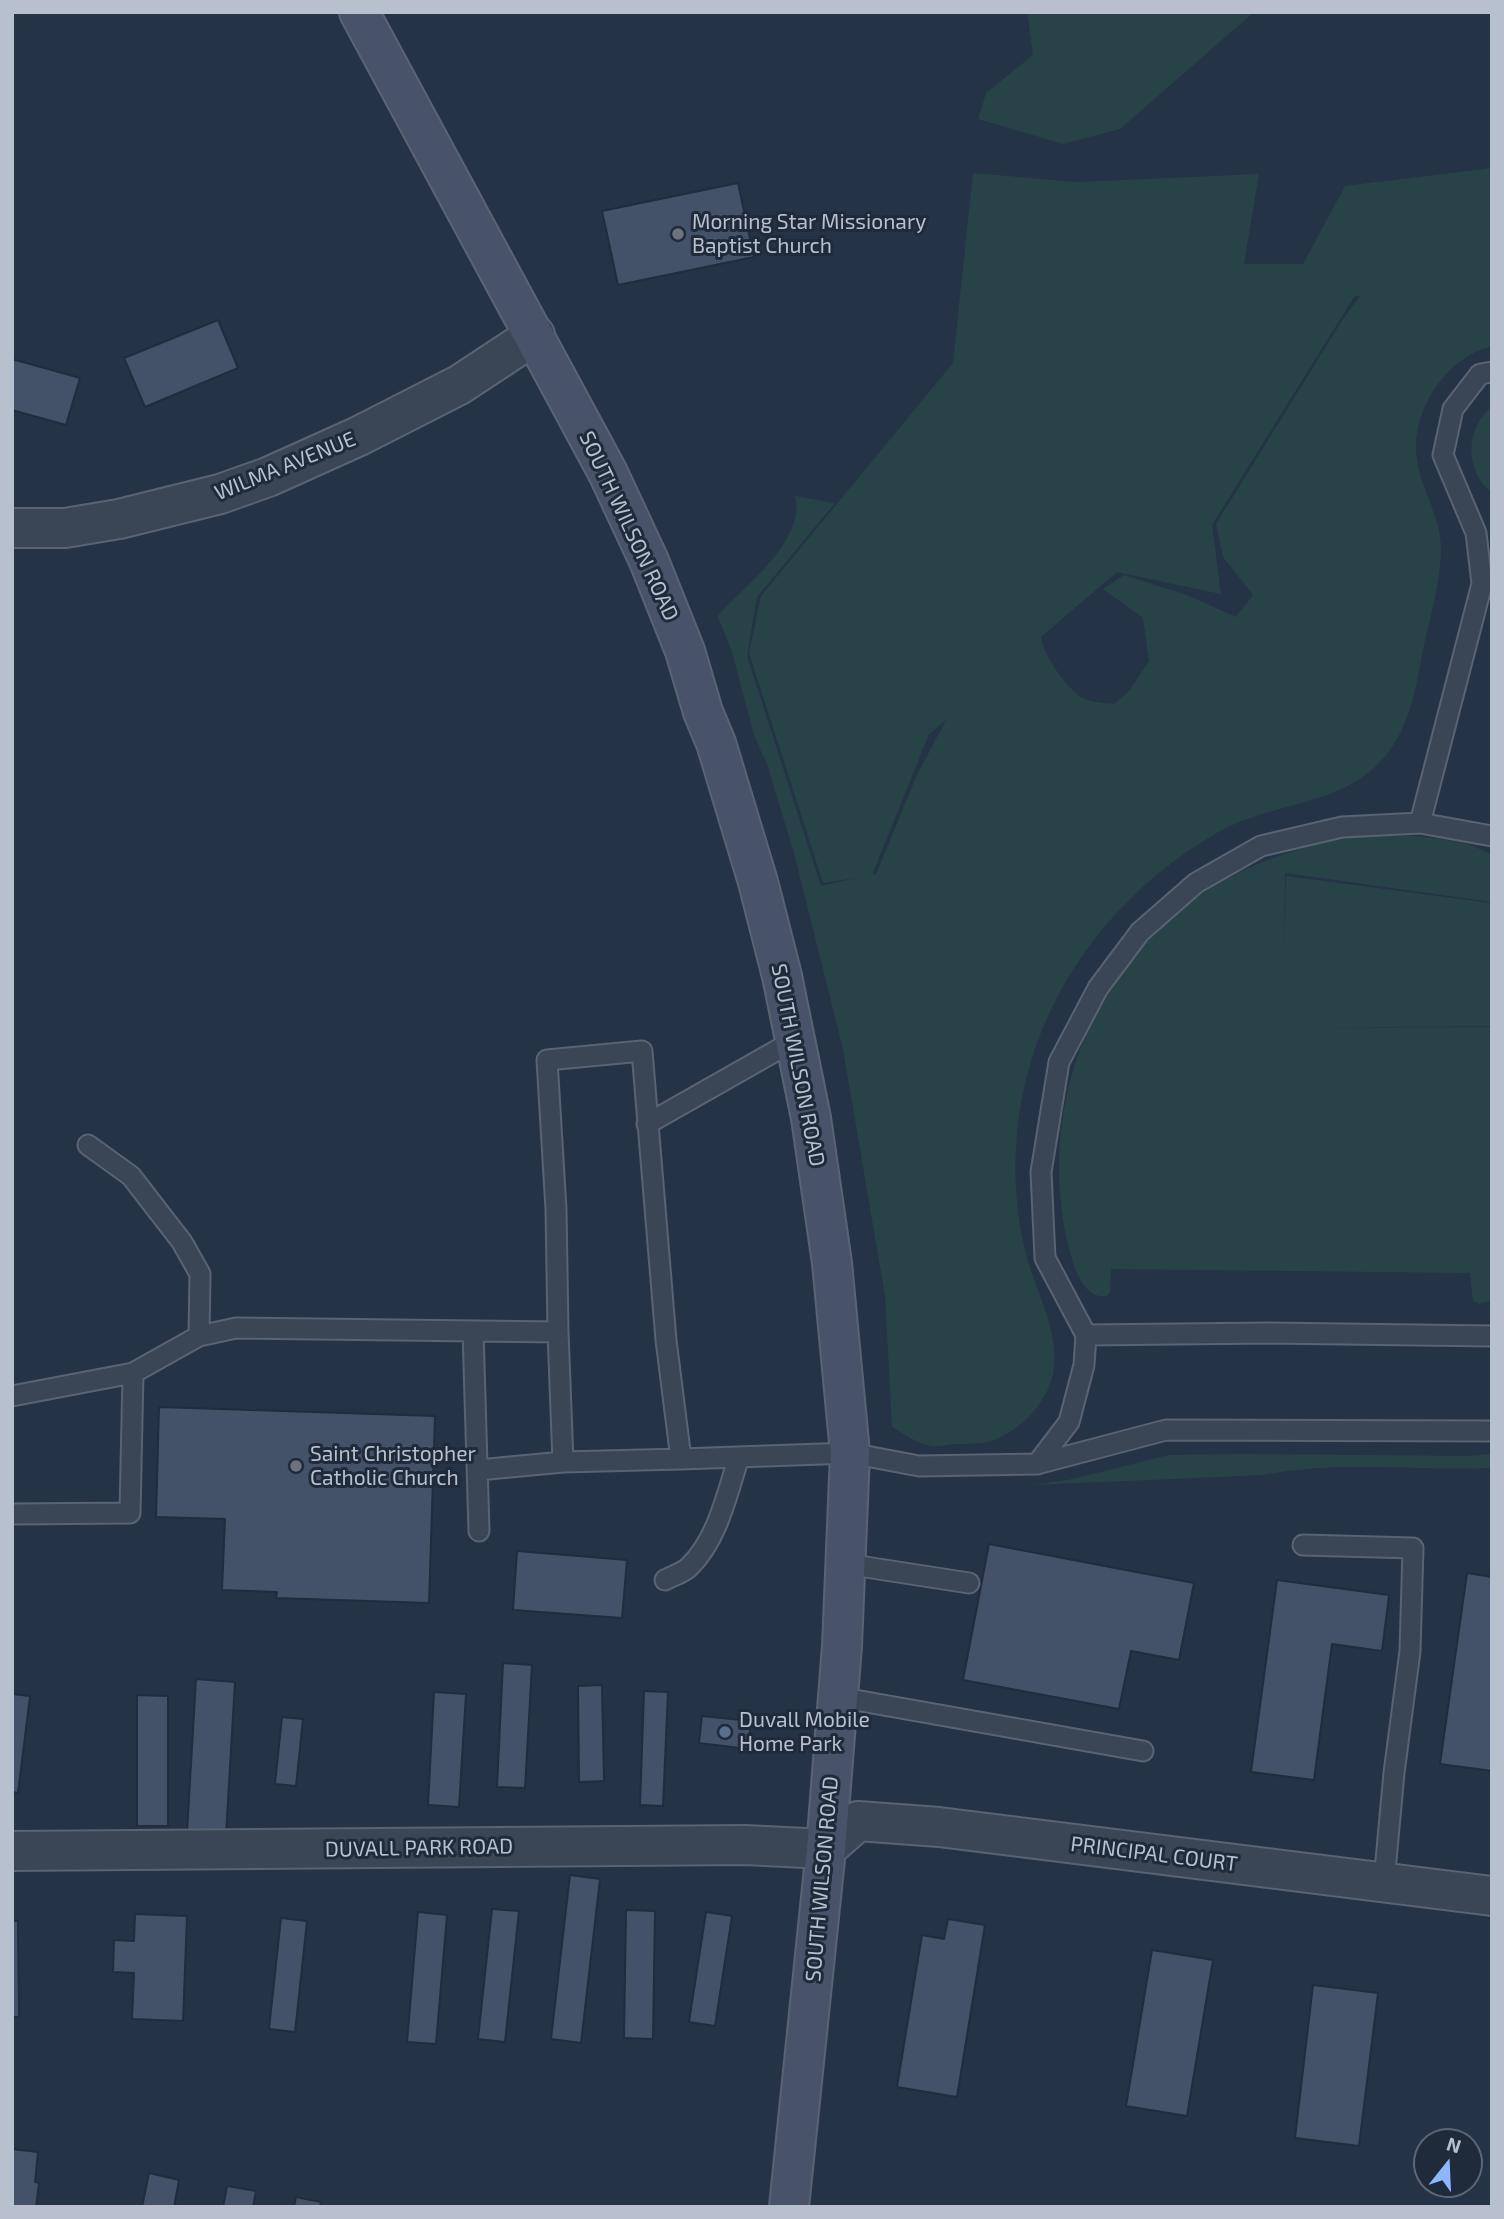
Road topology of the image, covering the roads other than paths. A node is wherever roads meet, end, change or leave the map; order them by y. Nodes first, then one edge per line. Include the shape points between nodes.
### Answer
1 (359, 12) edge
2 (535, 335) junction
3 (1492, 372) edge
4 (12, 528) edge
5 (1420, 823) junction
6 (1492, 836) edge
7 (795, 1040) junction
8 (647, 1124) junction
9 (88, 1145) dead end
10 (473, 1331) junction
11 (558, 1332) junction
12 (1086, 1335) junction
13 (199, 1336) junction
14 (1492, 1336) edge
15 (133, 1373) junction
16 (12, 1396) edge
17 (1492, 1432) edge
18 (850, 1453) junction
19 (739, 1457) junction
20 (681, 1459) junction
21 (563, 1462) junction
22 (1037, 1464) junction
23 (478, 1470) junction
24 (12, 1514) edge
25 (479, 1531) dead end
26 (1303, 1545) dead end
27 (846, 1564) junction
28 (665, 1580) dead end
29 (969, 1583) dead end
30 (838, 1697) junction
31 (1143, 1751) dead end
32 (826, 1849) junction
33 (12, 1851) edge
34 (1384, 1882) junction
35 (1492, 1896) edge
36 (789, 2207) edge

1 - 2 main road, SOUTH WILSON ROAD
2 - 4 street, WILMA AVENUE via 459,385 268,477 119,519 65,528
2 - 7 main road, SOUTH WILSON ROAD via 608,473 685,651 758,882
3 - 5 lane via 1480,374 1453,409 1443,455 1476,533 1482,584
5 - 6 lane
5 - 12 lane via 1342,827 1261,846 1196,883 1140,932 1098,988 1059,1062 1041,1172 1045,1258
7 - 8 lane
7 - 18 main road, SOUTH WILSON ROAD via 832,1263
8 - 11 lane via 642,1051 547,1060
8 - 20 lane
9 - 13 lane via 131,1176 182,1242 200,1274
10 - 11 lane
10 - 13 lane via 236,1328
10 - 23 lane
11 - 21 lane
12 - 14 lane
12 - 22 lane via 1084,1365 1069,1422
13 - 15 lane
15 - 16 lane
15 - 24 lane via 130,1513
17 - 22 lane via 1166,1430
18 - 19 lane
18 - 22 lane via 919,1466
18 - 27 main road, SOUTH WILSON ROAD
19 - 20 lane
19 - 28 lane via 719,1520 702,1551 688,1569
20 - 21 lane
21 - 23 lane
23 - 25 lane
26 - 34 lane via 1413,1548 1410,1651
27 - 29 lane
27 - 30 main road, SOUTH WILSON ROAD
30 - 31 lane
30 - 32 main road, SOUTH WILSON ROAD
32 - 33 street, DUVALL PARK ROAD via 745,1844
32 - 34 street, PRINCIPAL COURT via 858,1821
32 - 36 main road, SOUTH WILSON ROAD
34 - 35 street, PRINCIPAL COURT

